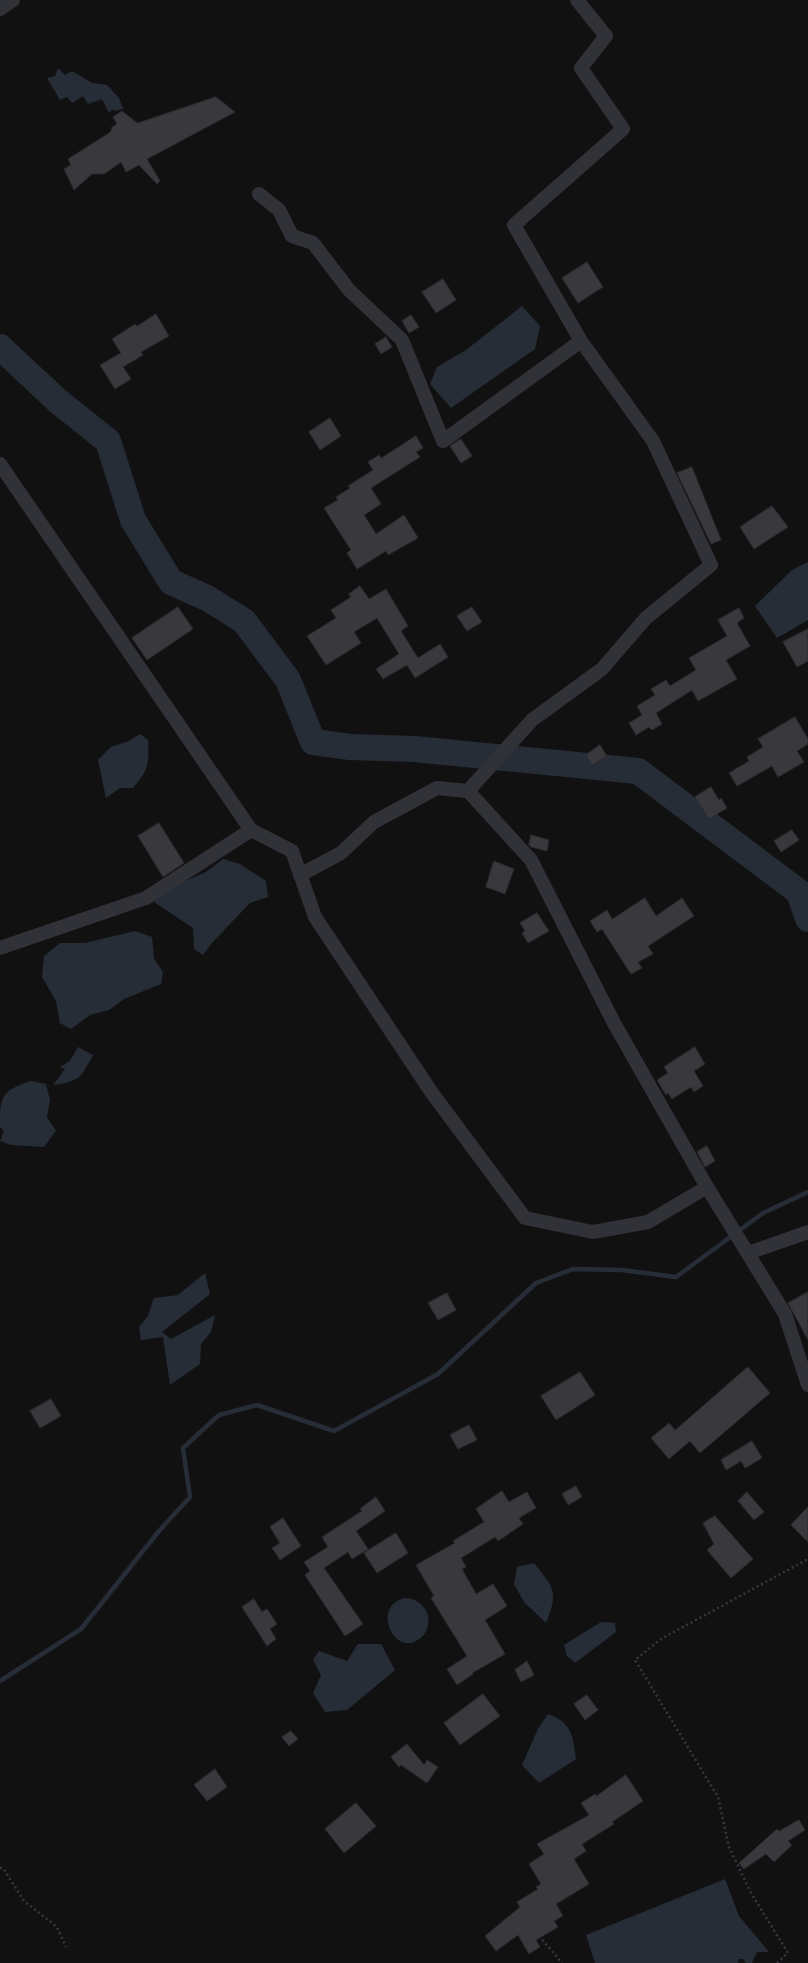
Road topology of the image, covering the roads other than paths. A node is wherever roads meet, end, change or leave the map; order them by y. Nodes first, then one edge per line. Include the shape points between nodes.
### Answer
1 (14, 0) edge
2 (578, 0) edge
3 (0, 9) edge
4 (258, 194) dead end
5 (582, 341) junction
6 (0, 464) edge
7 (468, 791) junction
8 (251, 830) junction
9 (300, 875) junction
10 (0, 948) edge
11 (707, 1187) junction
12 (808, 1232) edge
13 (748, 1254) junction
14 (808, 1385) edge

1 - 3 street
2 - 5 street via 606,36 581,68 623,129 514,225
4 - 5 street via 279,210 292,236 313,243 349,290 402,340 443,441
5 - 7 street via 653,441 711,565 646,618 602,669 532,720
6 - 8 street
7 - 9 street via 437,788 374,822 341,853
7 - 11 street via 531,860 614,1023
8 - 9 street via 292,850
8 - 10 street via 146,898
9 - 11 street via 315,917 432,1093 525,1218 593,1232 648,1222
11 - 13 street
12 - 13 street
13 - 14 street via 785,1314

